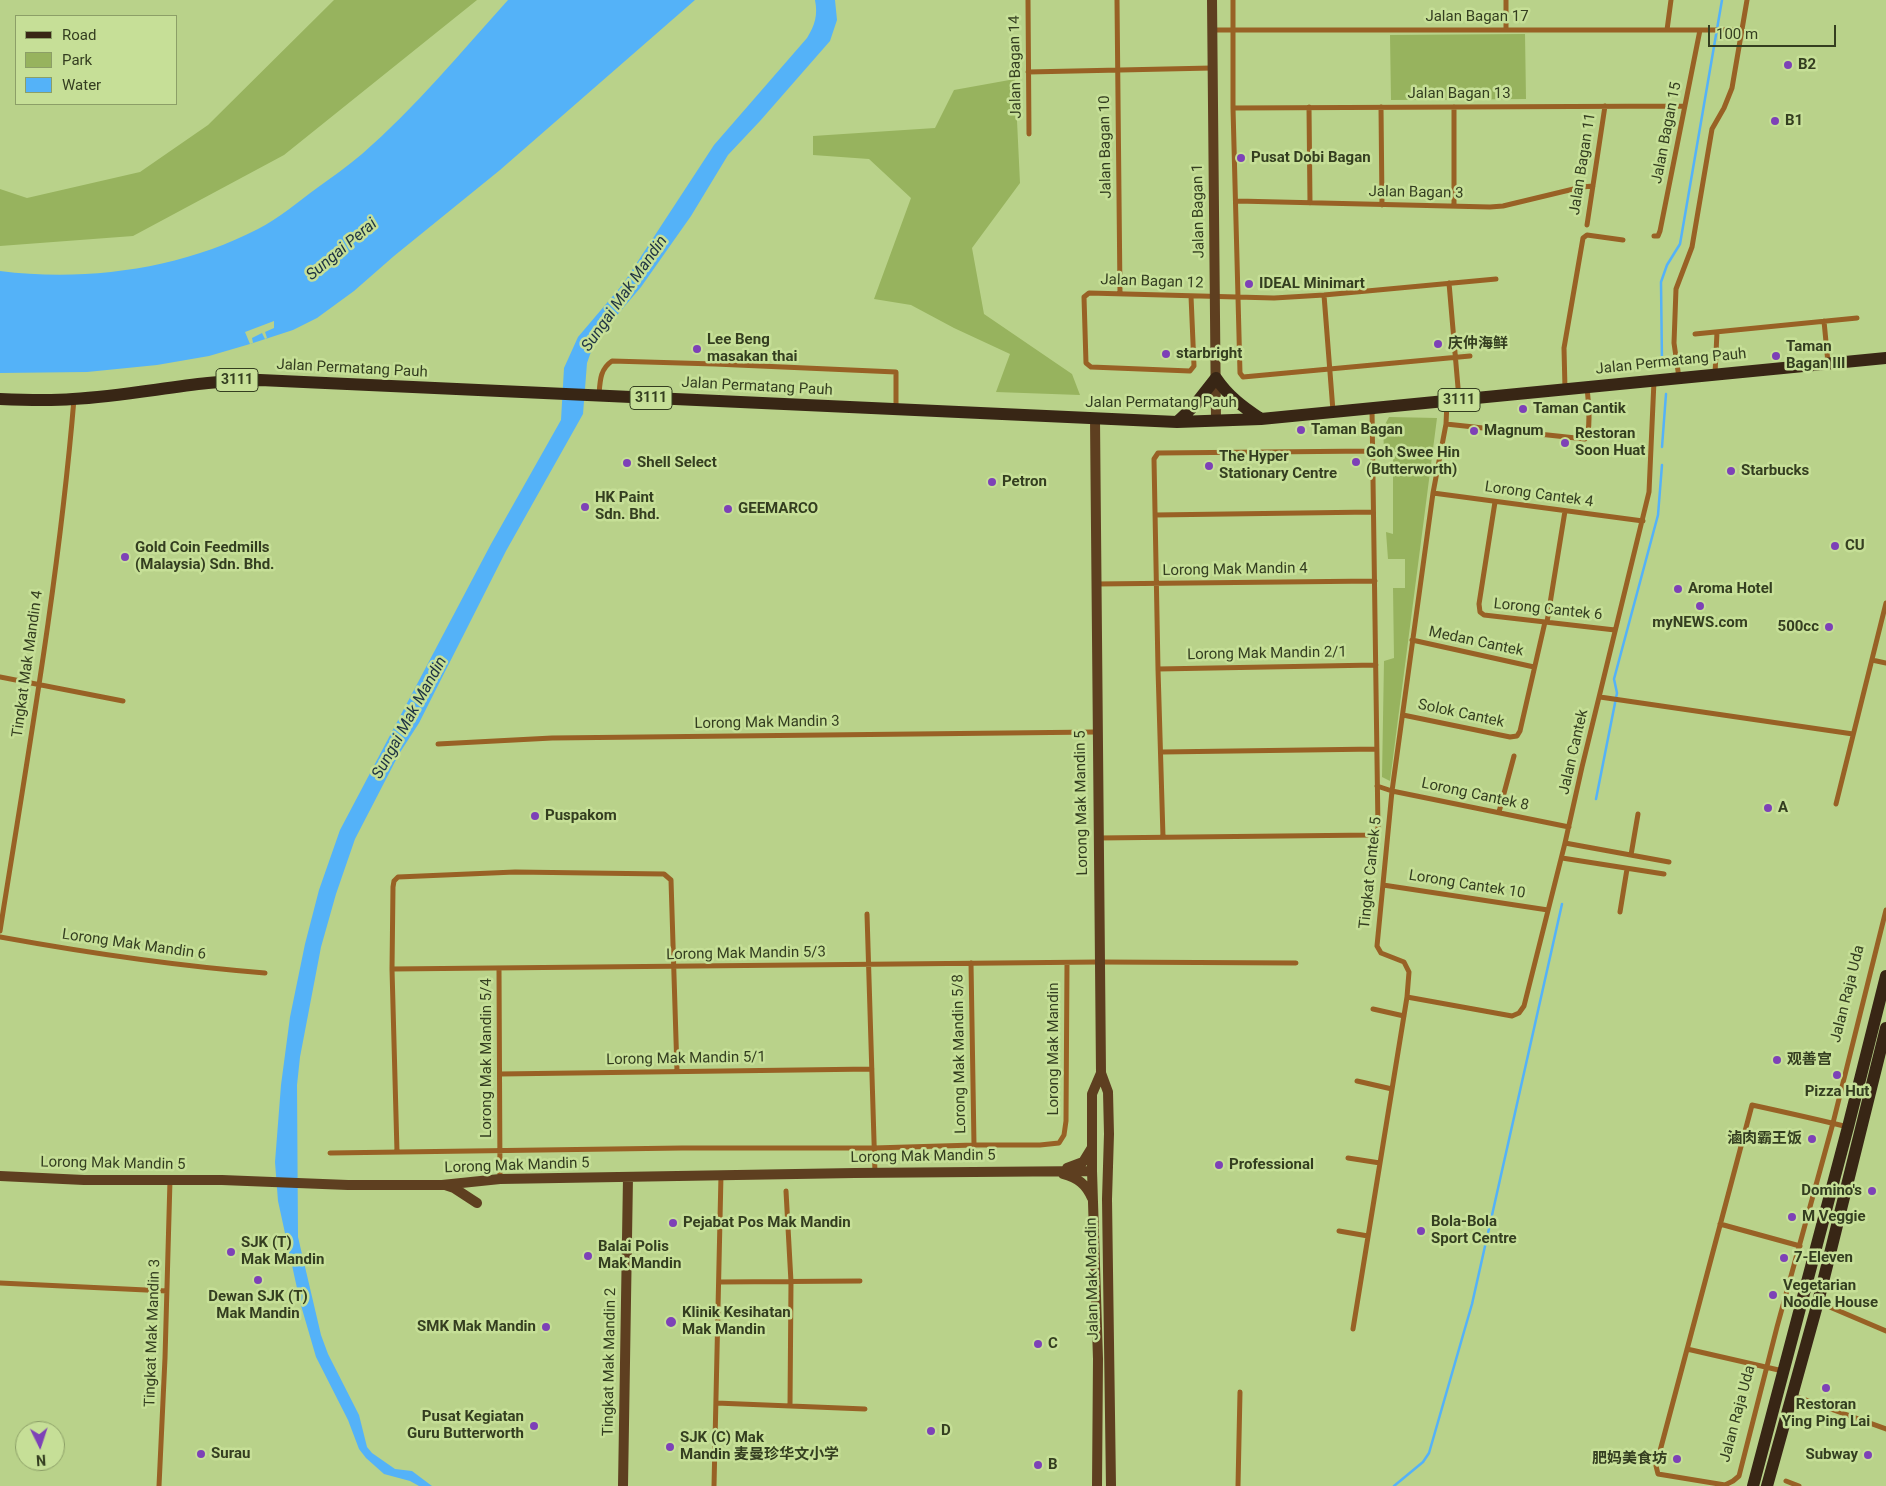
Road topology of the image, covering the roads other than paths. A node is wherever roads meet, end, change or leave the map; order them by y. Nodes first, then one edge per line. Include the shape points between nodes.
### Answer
1 (1028, 0) edge
2 (1118, 0) edge
3 (1212, 0) edge
4 (1233, 0) edge
5 (1506, 0) edge
6 (1671, 0) edge
7 (1747, 0) edge
8 (1212, 30) junction
9 (1233, 30) junction
10 (1506, 30) junction
11 (1667, 30) junction
12 (1700, 30) junction
13 (1742, 30) junction
14 (1213, 68) junction
15 (1118, 70) junction
16 (1028, 72) junction
17 (1605, 106) junction
18 (1685, 106) junction
19 (1309, 107) junction
20 (1381, 107) junction
21 (1454, 107) junction
22 (1233, 108) junction
23 (1029, 134) dead end
24 (1593, 186) junction
25 (1237, 202) junction
26 (1310, 203) junction
27 (1382, 205) junction
28 (1454, 206) junction
29 (1587, 225) dead end
30 (1654, 236) dead end
31 (1623, 240) dead end
32 (1496, 280) dead end
33 (1449, 284) junction
34 (1120, 293) junction
35 (1324, 295) junction
36 (1191, 296) junction
37 (1215, 297) junction
38 (1238, 298) junction
39 (1857, 318) dead end
40 (1824, 321) junction
41 (1717, 332) junction
42 (1695, 334) dead end
43 (1470, 356) dead end
44 (1455, 357) junction
45 (1886, 358) edge
46 (1828, 364) junction
47 (1330, 370) junction
48 (1715, 374) junction
49 (1216, 378) junction
50 (1676, 378) junction
51 (1655, 380) junction
52 (1587, 387) junction
53 (1565, 389) junction
54 (599, 395) junction
55 (0, 399) edge
56 (74, 399) junction
57 (1453, 400) junction
58 (1372, 408) junction
59 (896, 410) junction
60 (1333, 412) junction
61 (1095, 419) junction
62 (1262, 419) junction
63 (1216, 421) junction
64 (1177, 422) junction
65 (1446, 424) junction
66 (1372, 451) junction
67 (1433, 493) junction
68 (1495, 502) junction
69 (1565, 511) junction
70 (1373, 512) junction
71 (1155, 515) junction
72 (1643, 521) junction
73 (1375, 581) junction
74 (1096, 584) junction
75 (1156, 584) junction
76 (1886, 603) edge
77 (1546, 622) junction
78 (1616, 630) junction
79 (1412, 640) junction
80 (1872, 660) junction
81 (1886, 663) edge
82 (1376, 665) junction
83 (1534, 667) junction
84 (1158, 669) junction
85 (0, 677) edge
86 (39, 685) junction
87 (1600, 697) junction
88 (123, 701) dead end
89 (1403, 715) junction
90 (1096, 732) junction
91 (1853, 734) junction
92 (438, 744) dead end
93 (1377, 748) junction
94 (1162, 752) junction
95 (1514, 756) dead end
96 (1377, 786) junction
97 (1392, 791) junction
98 (1836, 804) dead end
99 (1499, 812) junction
100 (1638, 814) dead end
101 (1569, 828) junction
102 (1163, 837) junction
103 (1098, 838) junction
104 (1565, 844) junction
105 (1632, 855) junction
106 (1562, 858) junction
107 (1669, 862) dead end
108 (1627, 869) junction
109 (1664, 874) dead end
110 (1383, 885) junction
111 (1548, 910) junction
112 (1886, 910) edge
113 (1620, 912) dead end
114 (868, 914) dead end
115 (0, 931) edge
116 (0, 937) edge
117 (1067, 962) junction
118 (1099, 962) junction
119 (971, 963) junction
120 (1296, 963) dead end
121 (869, 965) junction
122 (675, 967) junction
123 (499, 968) junction
124 (392, 970) junction
125 (265, 973) dead end
126 (1885, 980) edge
127 (1407, 997) junction
128 (1373, 1010) dead end
129 (1404, 1016) junction
130 (1886, 1028) edge
131 (872, 1069) junction
132 (677, 1071) junction
133 (1101, 1073) junction
134 (500, 1074) junction
135 (1357, 1081) dead end
136 (1392, 1089) junction
137 (1833, 1123) junction
138 (1848, 1127) junction
139 (974, 1145) junction
140 (1092, 1146) junction
141 (1109, 1146) junction
142 (874, 1148) junction
143 (397, 1152) junction
144 (500, 1152) junction
145 (330, 1153) dead end
146 (1348, 1158) dead end
147 (1380, 1163) junction
148 (1049, 1171) junction
149 (1092, 1171) junction
150 (875, 1173) junction
151 (0, 1176) edge
152 (721, 1176) junction
153 (628, 1178) junction
154 (500, 1179) junction
155 (170, 1180) junction
156 (442, 1185) junction
157 (786, 1191) dead end
158 (1107, 1199) junction
159 (1094, 1201) junction
160 (477, 1203) dead end
161 (1720, 1224) junction
162 (1339, 1232) dead end
163 (1368, 1236) junction
164 (1800, 1246) junction
165 (860, 1281) dead end
166 (719, 1282) junction
167 (791, 1282) junction
168 (0, 1283) edge
169 (167, 1291) junction
170 (1818, 1302) junction
171 (1353, 1329) dead end
172 (1886, 1331) edge
173 (1687, 1349) junction
174 (1767, 1367) junction
175 (1783, 1371) junction
176 (1240, 1392) dead end
177 (1792, 1395) junction
178 (716, 1403) junction
179 (790, 1406) junction
180 (865, 1409) dead end
181 (1886, 1429) edge
182 (1111, 1471) junction
183 (1786, 1481) dead end
184 (159, 1486) edge
185 (623, 1486) edge
186 (714, 1486) edge
187 (1097, 1486) edge
188 (1111, 1486) edge
189 (1120, 1486) edge
190 (1238, 1486) edge
191 (1753, 1486) edge
192 (1767, 1486) edge
193 (1800, 1486) edge

1 - 16 street, Jalan Bagan 14
2 - 15 street, Jalan Bagan 10
3 - 8 street, Jalan Bagan 1
4 - 9 street
5 - 10 street
6 - 11 street
7 - 13 street
8 - 9 street, Jalan Bagan 17
8 - 14 street, Jalan Bagan 1
9 - 10 street, Jalan Bagan 17
9 - 22 street
10 - 11 street, Jalan Bagan 17
11 - 12 street, Jalan Bagan 17
12 - 13 street, Jalan Bagan 17
12 - 18 street, Jalan Bagan 15
13 - 50 street via 1732,88 1712,129 1692,247 1676,290
14 - 15 street
14 - 37 street, Jalan Bagan 1
15 - 16 street
15 - 34 street, Jalan Bagan 10
16 - 23 street, Jalan Bagan 14
17 - 18 street, Jalan Bagan 13
17 - 21 street, Jalan Bagan 13
17 - 24 street, Jalan Bagan 11
18 - 30 street, Jalan Bagan 15 via 1660,231 1658,236
19 - 20 street, Jalan Bagan 13
19 - 22 street, Jalan Bagan 13
19 - 26 street
20 - 21 street, Jalan Bagan 13
20 - 27 street
21 - 28 street
22 - 25 street
24 - 28 street, Jalan Bagan 3 via 1503,206
24 - 29 street, Jalan Bagan 11
25 - 26 street, Jalan Bagan 3
25 - 38 street
26 - 27 street, Jalan Bagan 3
27 - 28 street, Jalan Bagan 3
31 - 53 street via 1587,235 1583,238 1564,348
32 - 33 street
33 - 35 street
33 - 44 street
34 - 36 street, Jalan Bagan 12
34 - 36 street, Jalan Bagan 12 via 1089,293 1084,297 1086,364 1091,368 1190,371 1194,366
35 - 38 street
35 - 47 street
36 - 37 street, Jalan Bagan 12
37 - 38 street
37 - 49 street, Jalan Bagan 1
38 - 47 street, Jalan Permatang Pauh via 1240,373 1244,377
39 - 40 street
40 - 41 street
40 - 46 street
41 - 42 street
41 - 48 street
43 - 44 street, Jalan Permatang Pauh
44 - 47 street, Jalan Permatang Pauh
44 - 57 street
45 - 46 main road, Jalan Permatang Pauh / 3111
46 - 48 main road, Jalan Permatang Pauh / 3111
47 - 60 street
48 - 50 main road, Jalan Permatang Pauh / 3111
49 - 62 main road via 1225,392
49 - 63 street, Jalan Bagan 1
49 - 64 main road
50 - 51 main road, Jalan Permatang Pauh / 3111
51 - 52 main road, Jalan Permatang Pauh / 3111
51 - 72 street, Jalan Cantek via 1649,492
52 - 53 main road, Jalan Permatang Pauh / 3111
52 - 65 street via 1587,436 1582,439
53 - 57 main road, Jalan Permatang Pauh / 3111
54 - 56 main road, Jalan Permatang Pauh / 3111 via 232,380
54 - 59 main road, Jalan Permatang Pauh / 3111
54 - 59 street via 601,373 612,361 896,372
55 - 56 main road, Jalan Permatang Pauh / 3111
56 - 86 street, Tingkat Mak Mandin 4 via 69,462
57 - 58 main road, Jalan Permatang Pauh / 3111
57 - 65 street, Tingkat Cantek 5
58 - 60 main road, Jalan Permatang Pauh / 3111
58 - 66 street
59 - 61 main road, Jalan Permatang Pauh / 3111
60 - 62 main road, Jalan Permatang Pauh / 3111
61 - 64 main road, Jalan Permatang Pauh / 3111
61 - 74 street, Lorong Mak Mandin 5
62 - 63 main road, Jalan Permatang Pauh / 3111
63 - 64 main road, Jalan Permatang Pauh / 3111
65 - 67 street, Tingkat Cantek 5
66 - 70 street
66 - 71 street via 1158,453 1154,459
67 - 68 street, Lorong Cantek 4
67 - 79 street, Tingkat Cantek 5
68 - 69 street, Lorong Cantek 4
68 - 77 street, Lorong Cantek 6 via 1480,612
69 - 72 street, Lorong Cantek 4
69 - 77 street, Solok Cantek
70 - 71 street
70 - 73 street
71 - 75 street
72 - 78 street, Jalan Cantek
73 - 75 street, Lorong Mak Mandin 4
73 - 82 street
74 - 75 street, Lorong Mak Mandin 4
74 - 90 street, Lorong Mak Mandin 5
75 - 84 street
76 - 80 street
77 - 78 street, Lorong Cantek 6
77 - 83 street, Solok Cantek
78 - 87 street, Jalan Cantek
79 - 83 street, Medan Cantek
79 - 89 street, Tingkat Cantek 5
80 - 81 street
80 - 91 street
82 - 84 street, Lorong Mak Mandin 2/1
82 - 93 street
83 - 89 street, Solok Cantek via 1517,736
84 - 94 street
85 - 86 street
86 - 88 street
86 - 115 street, Tingkat Mak Mandin 4
87 - 91 street
87 - 101 street, Jalan Cantek
89 - 97 street, Tingkat Cantek 5
90 - 92 street, Lorong Mak Mandin 3 via 552,738
90 - 103 street, Lorong Mak Mandin 5
91 - 98 street
93 - 94 street
93 - 96 street
94 - 102 street
95 - 99 street
96 - 97 street, Lorong Cantek 8
96 - 102 street via 1378,829 1373,835
97 - 99 street, Lorong Cantek 8
97 - 110 street, Tingkat Cantek 5
99 - 101 street, Lorong Cantek 8
100 - 105 street
101 - 104 street, Jalan Cantek
102 - 103 street
103 - 118 street, Lorong Mak Mandin 5
104 - 105 street
104 - 106 street, Jalan Cantek
105 - 107 street
106 - 108 street
106 - 111 street, Jalan Cantek
108 - 109 street
108 - 113 street
110 - 111 street, Lorong Cantek 10
110 - 127 street, Tingkat Cantek 5 via 1377,946 1381,953 1404,962 1410,972
111 - 127 street, Jalan Cantek via 1524,1006 1519,1013 1512,1016
112 - 137 street, Jalan Raja Uda
114 - 121 street
116 - 125 street, Lorong Mak Mandin 6 via 121,957
117 - 118 street, Lorong Mak Mandin 5/3
117 - 119 street, Lorong Mak Mandin 5/3
117 - 139 street, Lorong Mak Mandin via 1064,1135 1059,1143 1050,1145
118 - 120 street
118 - 133 street, Lorong Mak Mandin 5
119 - 121 street, Lorong Mak Mandin 5/3
119 - 139 street, Lorong Mak Mandin 5/8
121 - 122 street, Lorong Mak Mandin 5/3
121 - 131 street
122 - 123 street, Lorong Mak Mandin 5/3
122 - 124 street via 671,880 664,874 515,872 398,876 393,887
122 - 132 street
123 - 124 street, Lorong Mak Mandin 5/3
123 - 134 street, Lorong Mak Mandin 5/4
124 - 143 street
126 - 138 main road
127 - 129 street, Tingkat Cantek 5
128 - 129 street
129 - 136 street, Tingkat Cantek 5
130 - 170 main road
131 - 132 street, Lorong Mak Mandin 5/1
131 - 142 street
132 - 134 street, Lorong Mak Mandin 5/1
133 - 140 street, Lorong Mak Mandin 5 via 1092,1094
133 - 141 street, Jalan Mak Mandin via 1108,1092
134 - 144 street, Lorong Mak Mandin 5/4
135 - 136 street
136 - 147 street, Tingkat Cantek 5
137 - 138 street
137 - 161 street, Jalan Raja Uda via 1752,1105
137 - 164 street, Jalan Raja Uda
138 - 175 main road
139 - 142 street
140 - 148 street via 1083,1162
140 - 149 street, Lorong Mak Mandin 5
141 - 149 street via 1100,1164
141 - 158 street, Jalan Mak Mandin
142 - 144 street
142 - 150 street
143 - 144 street
143 - 145 street
144 - 154 street, Lorong Mak Mandin 5/4
146 - 147 street
147 - 163 street, Tingkat Cantek 5
148 - 149 street, Lorong Mak Mandin 5
148 - 150 street, Lorong Mak Mandin 5
148 - 159 street via 1074,1176 1088,1188
149 - 158 street via 1101,1178
149 - 159 street, Jalan Mak Mandin
150 - 152 street, Lorong Mak Mandin 5
151 - 155 street, Lorong Mak Mandin 5
152 - 153 street, Lorong Mak Mandin 5
152 - 166 street
153 - 154 street, Lorong Mak Mandin 5
153 - 185 street, Tingkat Mak Mandin 2
154 - 156 street, Lorong Mak Mandin 5
155 - 156 street, Lorong Mak Mandin 5
155 - 169 street, Tingkat Mak Mandin 3
156 - 160 street via 454,1188
157 - 167 street
158 - 182 street, Jalan Mak Mandin
159 - 187 street, Jalan Mak Mandin
161 - 164 street
161 - 173 street, Jalan Raja Uda
162 - 163 street
163 - 171 street, Tingkat Cantek 5
164 - 174 street, Jalan Raja Uda
165 - 167 street
166 - 167 street
166 - 178 street
167 - 179 street
168 - 169 street
169 - 184 street, Tingkat Mak Mandin 3
170 - 172 street
170 - 177 main road
173 - 174 street
173 - 174 street, Jalan Raja Uda via 1656,1471 1658,1474 1725,1485 1739,1476
174 - 175 street
175 - 191 main road
176 - 190 street
177 - 181 street
177 - 192 main road
178 - 179 street
178 - 186 street
179 - 180 street
182 - 188 street, Jalan Mak Mandin
182 - 189 street
183 - 193 street

